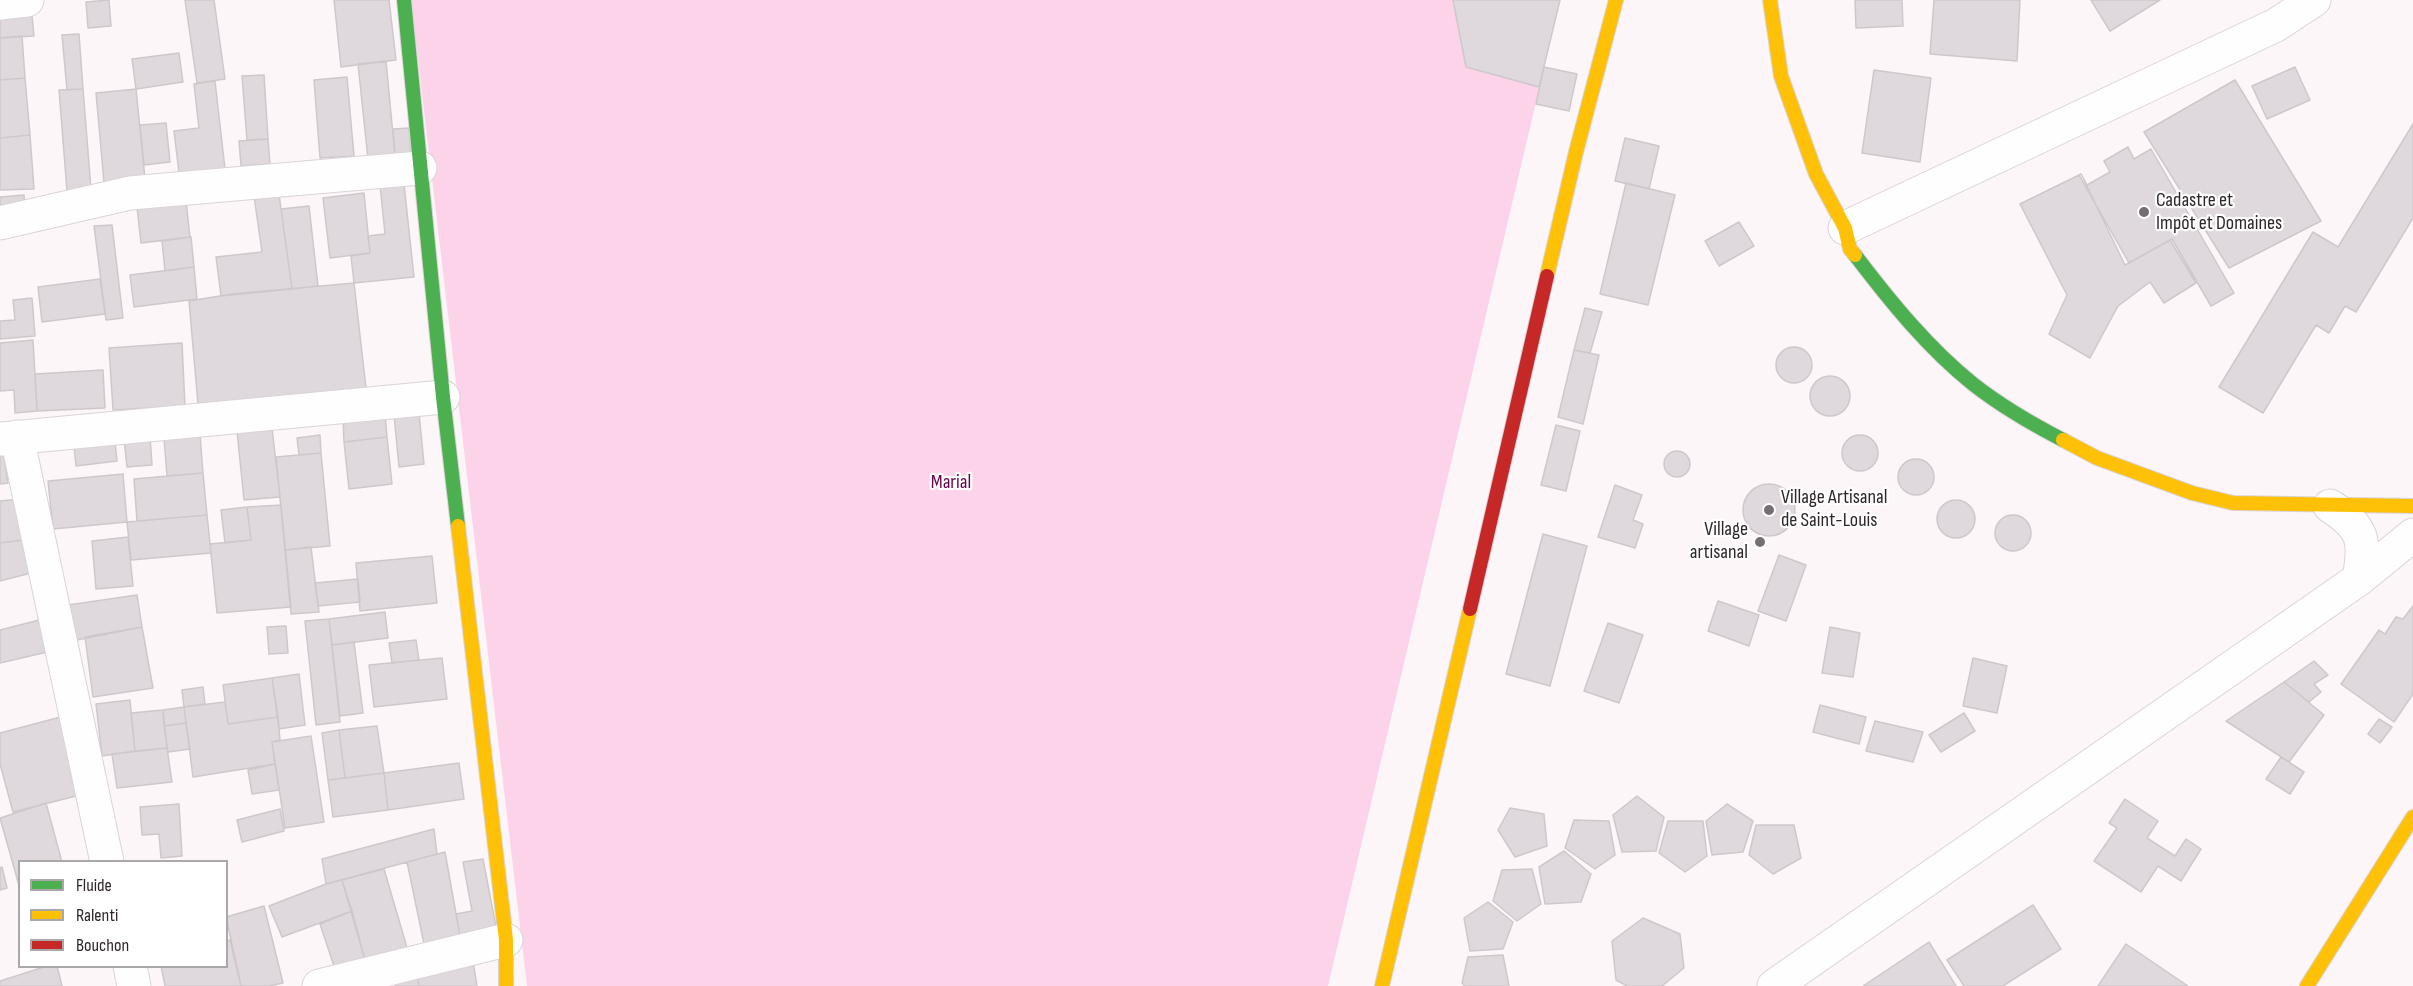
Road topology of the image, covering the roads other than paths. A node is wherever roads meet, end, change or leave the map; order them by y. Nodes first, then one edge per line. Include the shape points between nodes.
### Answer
1 (27, 0) edge
2 (404, 0) edge
3 (1616, 0) edge
4 (1770, 0) edge
5 (2314, 0) edge
6 (0, 3) edge
7 (2269, 12) edge
8 (420, 168) junction
9 (0, 223) edge
10 (1845, 228) junction
11 (443, 397) junction
12 (8, 438) edge
13 (2330, 506) junction
14 (2413, 506) edge
15 (2413, 535) edge
16 (2359, 579) junction
17 (2413, 817) edge
18 (107, 860) edge
19 (506, 939) junction
20 (130, 968) edge
21 (134, 986) edge
22 (320, 986) edge
23 (506, 986) edge
24 (1382, 986) edge
25 (1774, 986) edge
26 (2307, 986) edge

1 - 6 street
2 - 8 main road
3 - 24 main road via 1576,152
4 - 10 main road via 1781,76 1816,174
5 - 7 street
7 - 10 street
8 - 9 street via 130,193
8 - 11 main road
10 - 13 main road via 1850,249 1922,336 1973,384 2033,424 2097,458 2193,493 2233,503
11 - 12 street
11 - 19 main road
12 - 18 street
13 - 14 main road
13 - 16 street via 2349,518 2359,531 2364,553
15 - 16 street
16 - 25 street
17 - 26 main road
19 - 22 street
19 - 23 main road
20 - 21 street

